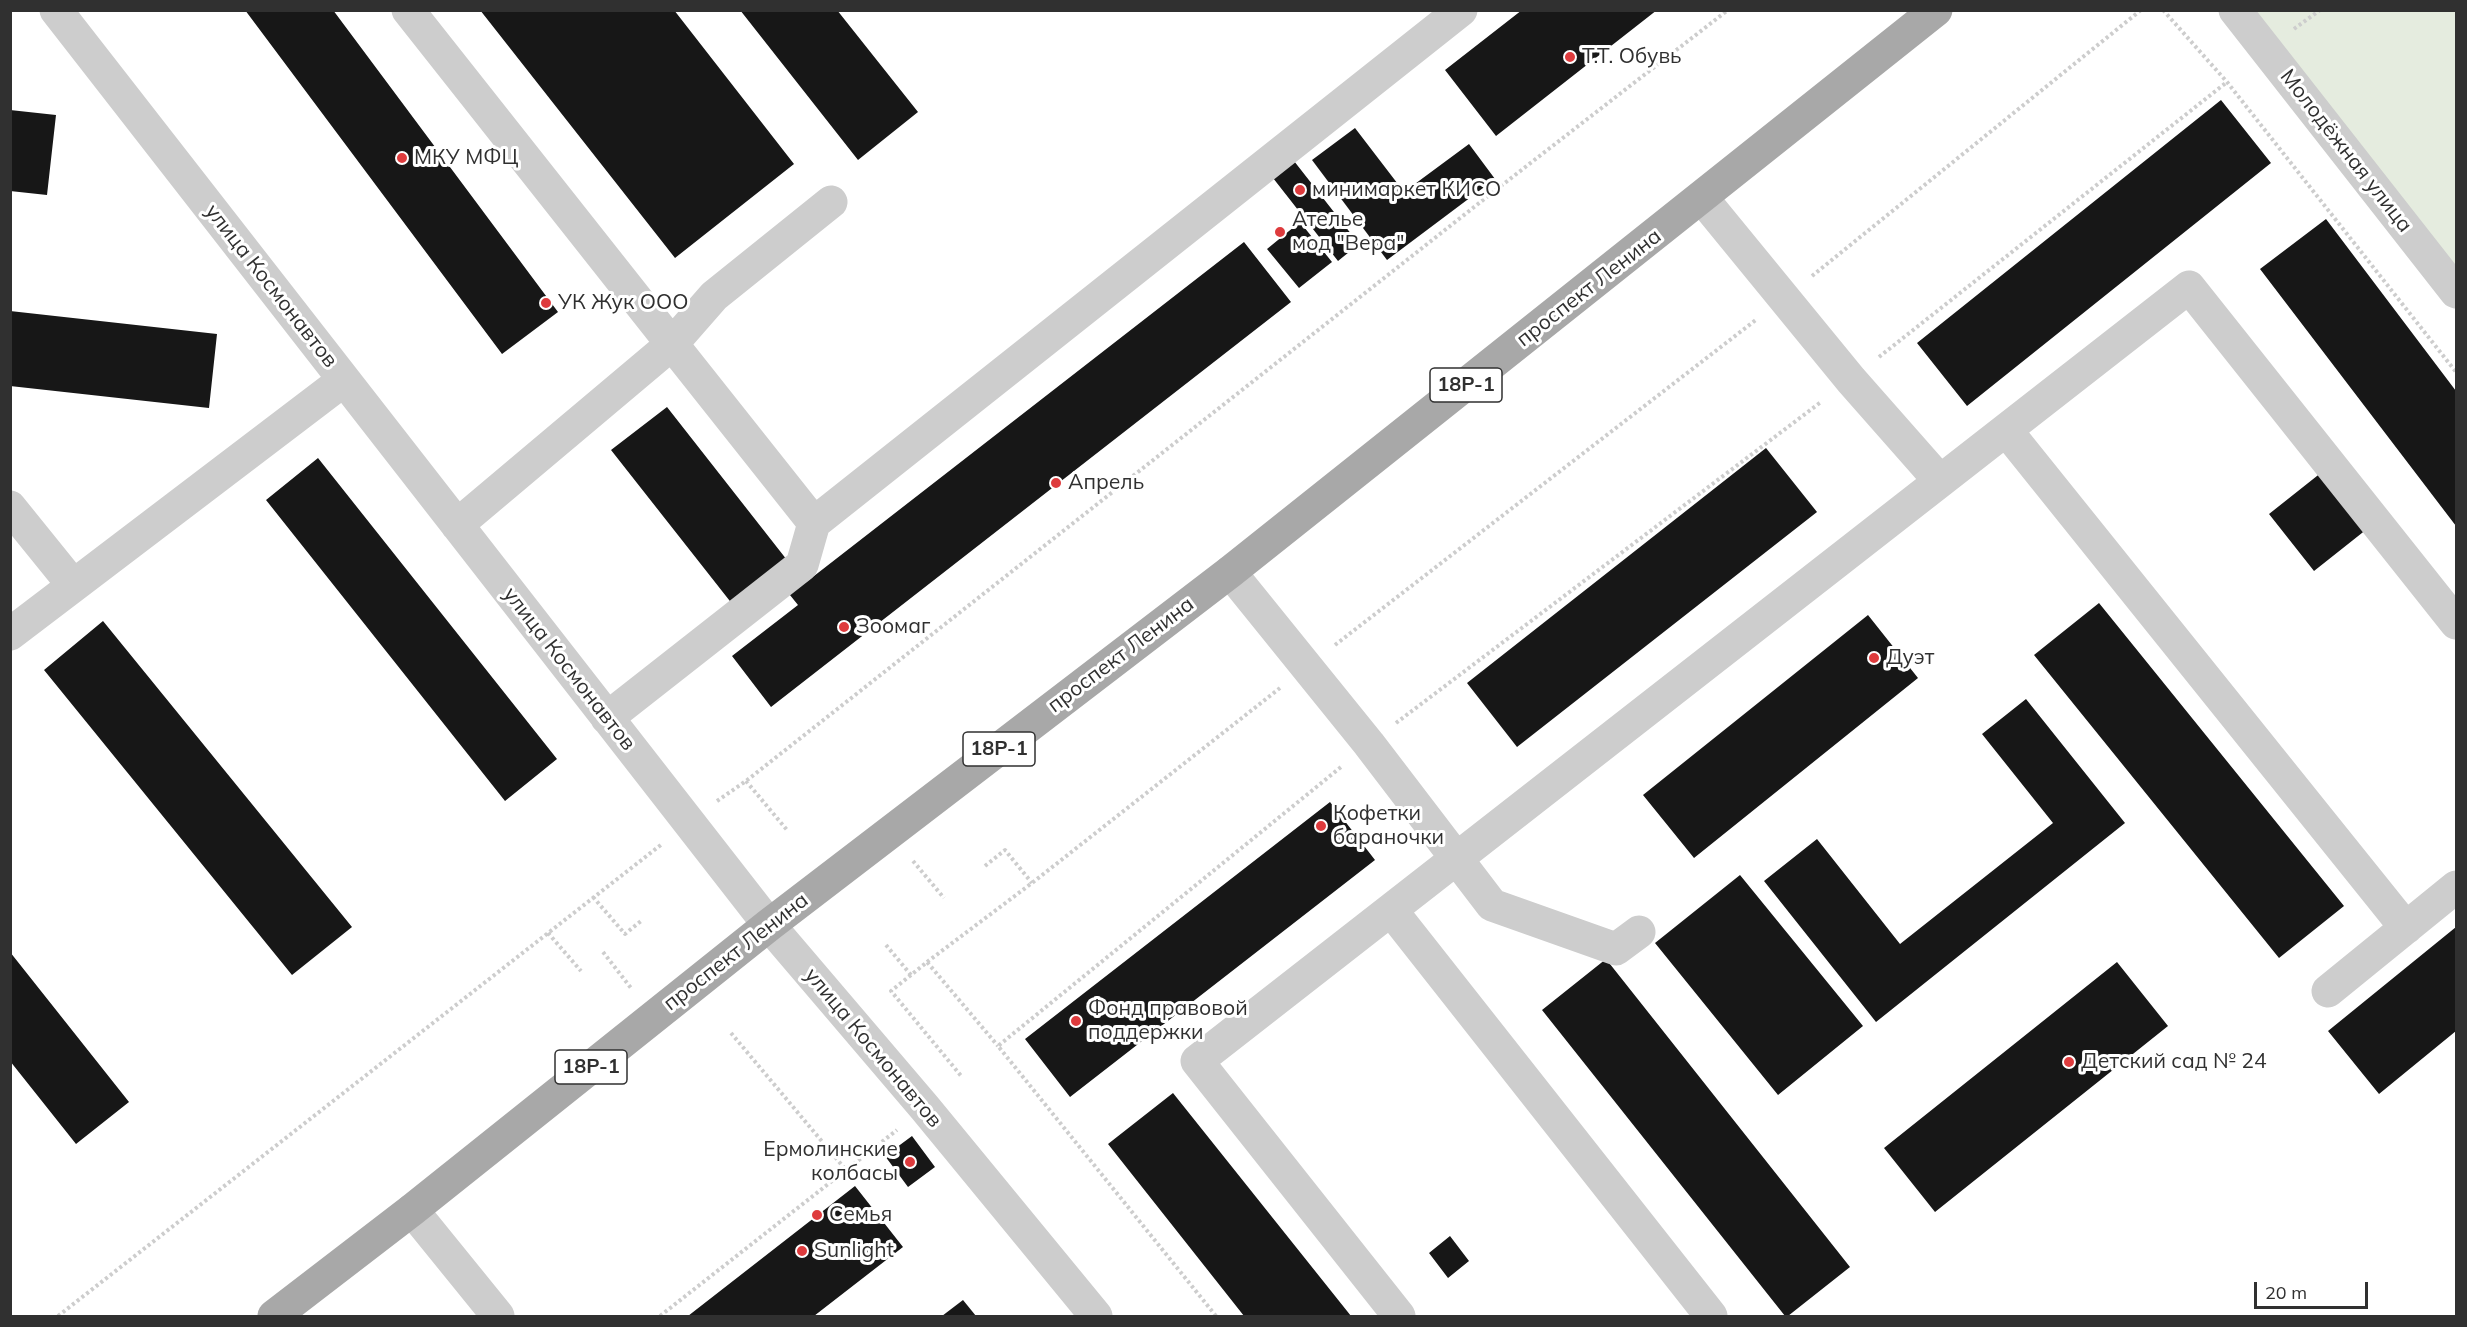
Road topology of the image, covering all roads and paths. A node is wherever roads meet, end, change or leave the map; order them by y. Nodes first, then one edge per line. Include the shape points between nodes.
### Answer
1 (56, 10) edge
2 (408, 10) edge
3 (1461, 10) edge
4 (1728, 10) edge
5 (1936, 10) edge
6 (2141, 10) edge
7 (2163, 10) edge
8 (2235, 10) edge
9 (2320, 10) edge
10 (2285, 36) dead end
11 (2227, 82) junction
12 (1702, 198) junction
13 (831, 202) dead end
14 (2457, 292) edge
15 (1785, 297) junction
16 (672, 344) junction
17 (2457, 372) edge
18 (344, 380) junction
19 (1851, 380) junction
20 (2006, 430) junction
21 (1940, 481) junction
22 (10, 507) edge
23 (814, 523) junction
24 (457, 525) junction
25 (1230, 572) junction
26 (73, 585) junction
27 (2457, 623) edge
28 (10, 634) edge
29 (1306, 667) junction
30 (607, 718) junction
31 (1369, 744) junction
32 (746, 781) junction
33 (688, 821) junction
34 (788, 830) dead end
35 (890, 832) junction
36 (1456, 859) junction
37 (985, 866) dead end
38 (1032, 883) junction
39 (2457, 887) edge
40 (593, 897) junction
41 (944, 898) dead end
42 (1391, 910) junction
43 (641, 921) dead end
44 (769, 925) junction
45 (2406, 928) junction
46 (1639, 932) dead end
47 (548, 933) junction
48 (886, 945) dead end
49 (603, 952) dead end
50 (927, 962) junction
51 (580, 971) dead end
52 (911, 975) junction
53 (2328, 992) dead end
54 (653, 1018) junction
55 (731, 1033) dead end
56 (998, 1046) junction
57 (962, 1077) dead end
58 (898, 1129) dead end
59 (846, 1170) junction
60 (412, 1210) junction
61 (58, 1317) edge
62 (274, 1317) edge
63 (498, 1317) edge
64 (660, 1317) edge
65 (1096, 1317) edge
66 (1216, 1317) edge
67 (1399, 1317) edge
68 (1711, 1317) edge

1 - 18 street, улица Космонавтов
2 - 16 street
3 - 23 street
4 - 32 path
5 - 12 main road, проспект Ленина / 18Р-1
6 - 15 path
7 - 11 path
8 - 14 street, Молодёжная улица
9 - 10 path
11 - 17 path
11 - 19 path
12 - 15 street
12 - 25 main road, проспект Ленина / 18Р-1
13 - 16 street via 714,296
15 - 19 street
15 - 29 path
16 - 23 street
16 - 24 street
18 - 24 street, улица Космонавтов
18 - 26 street
19 - 21 street
19 - 31 path
20 - 21 street
20 - 27 street via 2189,287
20 - 45 street
21 - 36 street
22 - 26 street
23 - 30 street via 802,565
24 - 30 street, улица Космонавтов
25 - 29 street
25 - 35 main road, проспект Ленина / 18Р-1
26 - 28 street
29 - 31 street
29 - 38 path
30 - 33 street, улица Космонавтов
31 - 36 street
31 - 56 path
32 - 33 path
32 - 34 path
33 - 40 path
33 - 44 street, улица Космонавтов
35 - 41 path
35 - 44 main road, проспект Ленина / 18Р-1
36 - 42 street
36 - 46 street via 1492,905 1616,949
37 - 38 path via 1005,850
38 - 50 path
39 - 45 street
40 - 43 path via 625,934
40 - 47 path
42 - 67 street via 1197,1061
42 - 68 street
44 - 54 main road, проспект Ленина / 18Р-1
44 - 65 street, улица Космонавтов
45 - 53 street
47 - 51 path
47 - 61 path
48 - 52 path
49 - 54 path
50 - 52 path
50 - 56 path
52 - 57 path via 891,991
54 - 60 main road, проспект Ленина / 18Р-1
55 - 59 path
56 - 66 path
58 - 59 path
59 - 64 path
60 - 62 main road, проспект Ленина / 18Р-1
60 - 63 street

